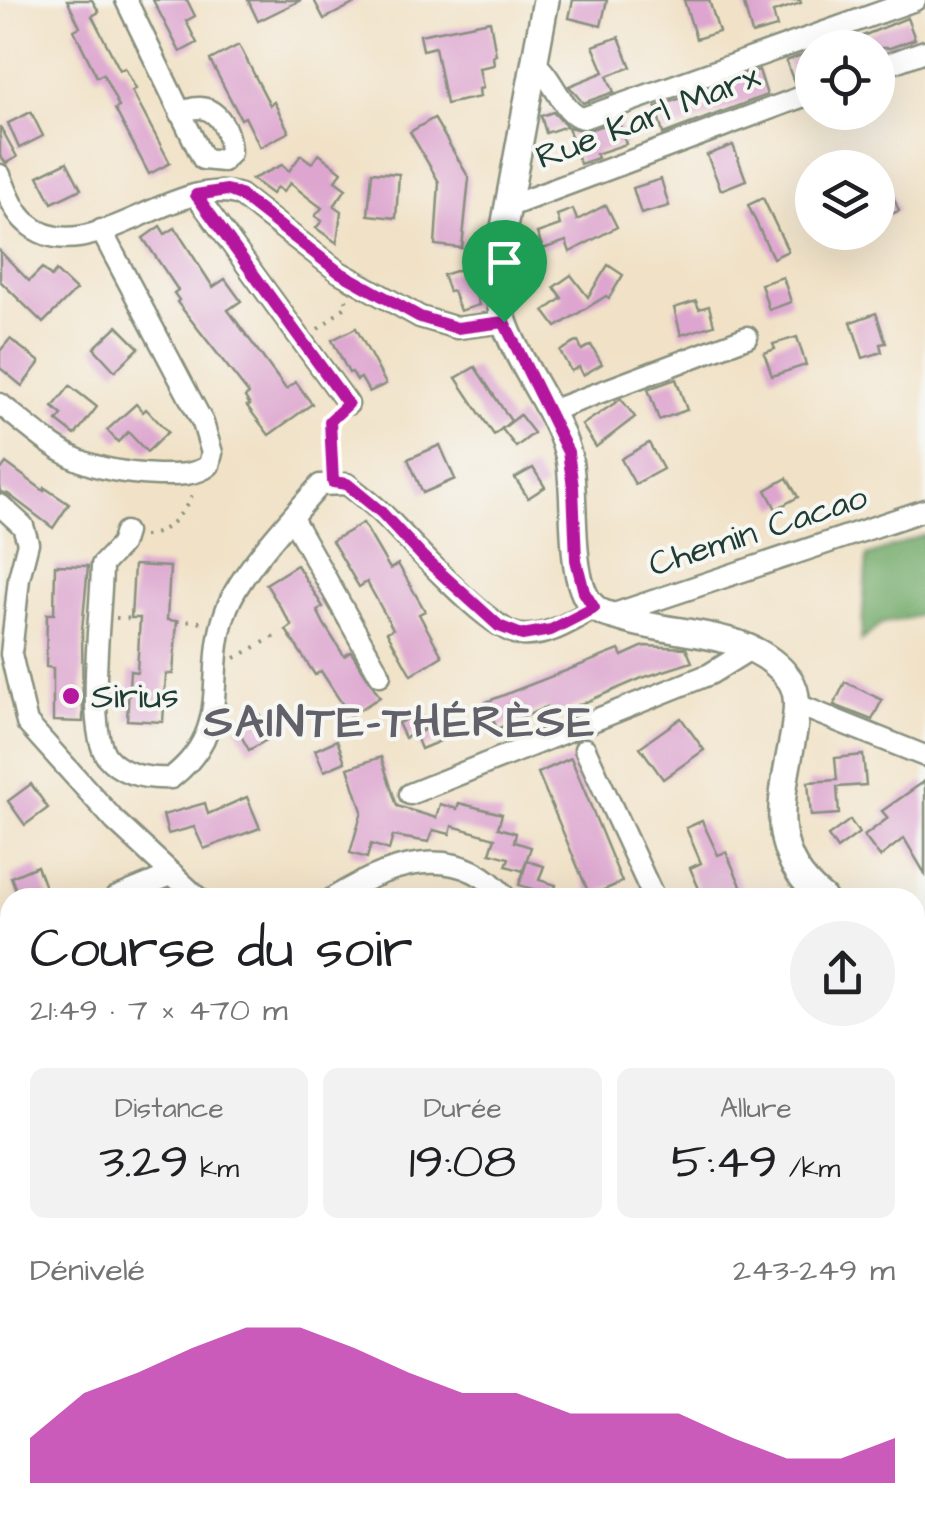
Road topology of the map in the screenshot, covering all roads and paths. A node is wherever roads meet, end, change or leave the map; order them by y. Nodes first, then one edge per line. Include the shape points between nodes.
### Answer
1 (126, 0) edge
2 (546, 0) edge
3 (914, 0) edge
4 (925, 50) edge
5 (895, 61) edge
6 (534, 62) junction
7 (795, 99) edge
8 (180, 114) junction
9 (0, 175) edge
10 (196, 195) junction
11 (508, 208) junction
12 (101, 230) junction
13 (354, 280) junction
14 (504, 322) junction
15 (746, 338) dead end
16 (302, 342) junction
17 (0, 404) edge
18 (348, 404) joint
19 (548, 412) junction
20 (194, 473) junction
21 (333, 482) junction
22 (0, 504) edge
23 (925, 510) edge
24 (292, 518) junction
25 (124, 533) joint
26 (603, 611) junction
27 (177, 621) dead end
28 (212, 623) dead end
29 (280, 633) dead end
30 (752, 648) junction
31 (243, 656) dead end
32 (380, 675) dead end
33 (798, 705) junction
34 (584, 749) dead end
35 (925, 756) edge
36 (410, 794) dead end
37 (173, 874) junction
38 (139, 888) edge
39 (188, 888) edge
40 (350, 888) edge
41 (496, 888) edge
42 (649, 888) edge
43 (811, 888) edge

1 - 8 street
2 - 6 main road, Rue Karl Marx
3 - 6 street via 583,118 570,112
4 - 5 street
6 - 11 main road, Rue Karl Marx
7 - 11 street, Rue Karl Marx
8 - 8 street via 192,106 214,112 230,144 223,162 204,159
9 - 12 street via 17,210 43,232 57,239
10 - 12 street
10 - 13 street via 240,195
10 - 16 street
11 - 14 main road, Rue Karl Marx via 500,249
12 - 20 street via 203,423 212,454 210,465
13 - 14 street via 438,325
13 - 16 path via 343,294 348,304
14 - 19 main road, Rue Karl Marx
15 - 19 street
16 - 18 street
17 - 20 street via 91,467
18 - 21 path via 330,421
19 - 26 main road, Rue Karl Marx via 568,452 584,592
20 - 25 path via 193,496 178,519 152,536
21 - 24 street via 320,485
21 - 26 street, Chemin Cacao via 347,484 381,512 499,626 522,635
22 - 37 street via 23,526 28,543 11,654 27,723
23 - 26 street, Chemin Cacao
24 - 25 street via 227,606 209,730 201,749 171,778 149,779 116,766 96,725 102,564
24 - 32 street
26 - 30 main road via 650,628
27 - 28 path
29 - 31 path
30 - 33 main road via 792,682
30 - 36 street via 710,674
33 - 35 street
33 - 43 main road via 780,817 791,862
34 - 42 street
37 - 38 street
37 - 39 street
40 - 41 street via 375,874 436,862 480,872

